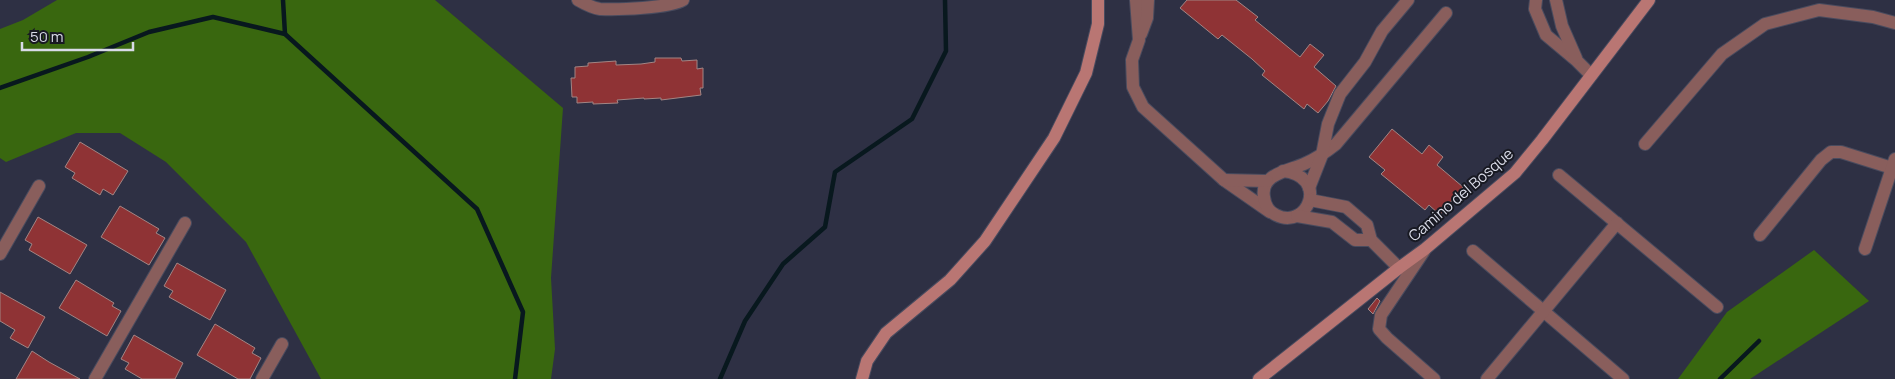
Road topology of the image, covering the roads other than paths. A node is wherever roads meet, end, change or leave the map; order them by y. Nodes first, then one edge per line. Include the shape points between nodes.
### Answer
1 (578, 0) edge
2 (683, 0) edge
3 (1098, 0) edge
4 (1136, 0) edge
5 (1148, 0) edge
6 (1408, 0) edge
7 (1536, 0) edge
8 (1556, 0) edge
9 (1649, 0) edge
10 (1446, 13) dead end
11 (1895, 23) edge
12 (1139, 40) junction
13 (1577, 61) junction
14 (1591, 75) junction
15 (1645, 144) dead end
16 (1322, 154) junction
17 (1893, 164) edge
18 (1283, 171) junction
19 (1560, 175) dead end
20 (1224, 180) junction
21 (1267, 181) junction
22 (39, 186) dead end
23 (1310, 194) junction
24 (1272, 213) junction
25 (1297, 216) junction
26 (185, 223) dead end
27 (1617, 223) junction
28 (1760, 235) dead end
29 (1371, 240) junction
30 (1865, 248) dead end
31 (1425, 249) junction
32 (1474, 251) dead end
33 (0, 254) edge
34 (1399, 268) junction
35 (1717, 307) dead end
36 (1543, 311) junction
37 (282, 344) dead end
38 (95, 379) edge
39 (262, 379) edge
40 (862, 379) edge
41 (1259, 379) edge
42 (1434, 379) edge
43 (1487, 379) edge
44 (1623, 379) edge

1 - 2 street via 599,9 671,6
3 - 40 street via 1098,24 1086,73 1054,138 985,241 950,280 886,333 868,361
4 - 12 street
5 - 12 street via 1147,18
6 - 16 street via 1382,31 1366,62 1340,94 1328,124
7 - 13 street via 1535,9 1546,36
8 - 13 street via 1562,26
9 - 14 street, Camino del Bosque
10 - 16 street via 1336,144
11 - 15 street via 1819,10 1765,24 1722,54
12 - 20 street via 1132,60 1133,87 1143,107
13 - 14 street
14 - 31 street, Camino del Bosque via 1515,173
16 - 18 street
16 - 23 street
17 - 28 street via 1831,152
17 - 30 street
18 - 21 street
18 - 23 street via 1294,172 1304,178
19 - 27 street
20 - 21 street
20 - 24 street
21 - 24 street via 1263,192 1265,204
22 - 33 street
23 - 25 street via 1305,210
23 - 29 street via 1346,207 1367,225
24 - 25 street via 1288,218
25 - 29 street via 1332,222 1355,240
26 - 38 street
27 - 35 street
27 - 36 street
29 - 34 street
31 - 34 street, Camino del Bosque
31 - 42 street via 1382,315 1379,329
32 - 36 street
34 - 41 street, Camino del Bosque
36 - 43 street
36 - 44 street
37 - 39 street

